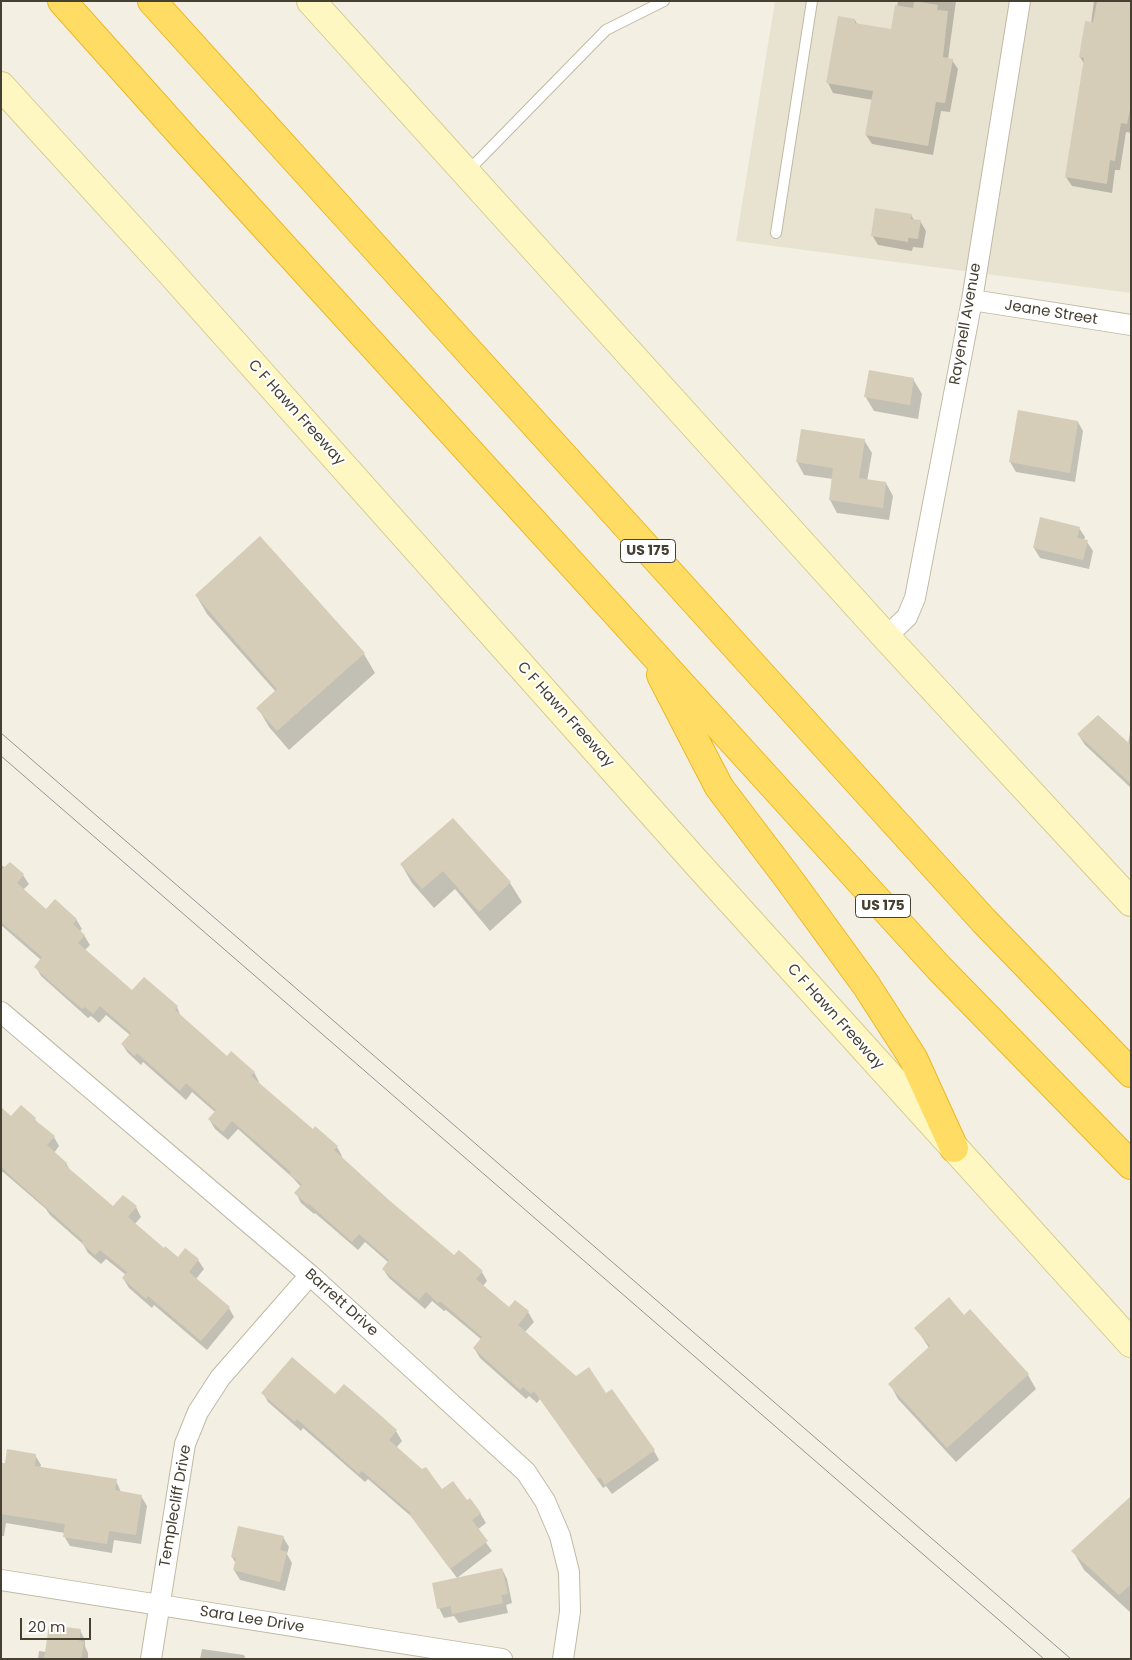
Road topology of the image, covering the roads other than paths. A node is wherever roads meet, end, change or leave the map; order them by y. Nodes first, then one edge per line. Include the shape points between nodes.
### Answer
1 (62, 1) edge
2 (152, 1) edge
3 (311, 1) edge
4 (664, 1) edge
5 (812, 1) edge
6 (1020, 1) edge
7 (168, 12) edge
8 (1, 86) edge
9 (467, 172) junction
10 (776, 233) dead end
11 (972, 300) junction
12 (1131, 325) edge
13 (886, 636) junction
14 (643, 640) junction
15 (1131, 902) edge
16 (1, 1012) edge
17 (1131, 1073) edge
18 (954, 1148) junction
19 (1131, 1165) edge
20 (310, 1275) junction
21 (1131, 1343) edge
22 (1, 1580) edge
23 (160, 1606) junction
24 (151, 1659) edge
25 (502, 1659) edge
26 (563, 1659) edge

1 - 14 highway, US 175
2 - 7 highway, US 175
3 - 9 main road
4 - 9 lane via 606,30
5 - 10 lane
6 - 11 street, Rayenell Avenue
7 - 17 highway, US 175 via 978,914
8 - 18 main road, C F Hawn Freeway
9 - 13 main road
11 - 12 street, Jeane Street
11 - 13 street, Rayenell Avenue via 914,598 906,617
13 - 15 main road
14 - 18 highway via 719,787 866,985 913,1058
14 - 19 highway, US 175 via 940,968
16 - 20 street, Barrett Drive
18 - 21 main road, C F Hawn Freeway
20 - 23 street, Templecliff Drive via 220,1378 198,1412 186,1444
20 - 26 street, Barrett Drive via 526,1472 545,1501 560,1536 569,1572 570,1612
22 - 23 street, Sara Lee Drive
23 - 24 street, Templecliff Drive
23 - 25 street, Sara Lee Drive

